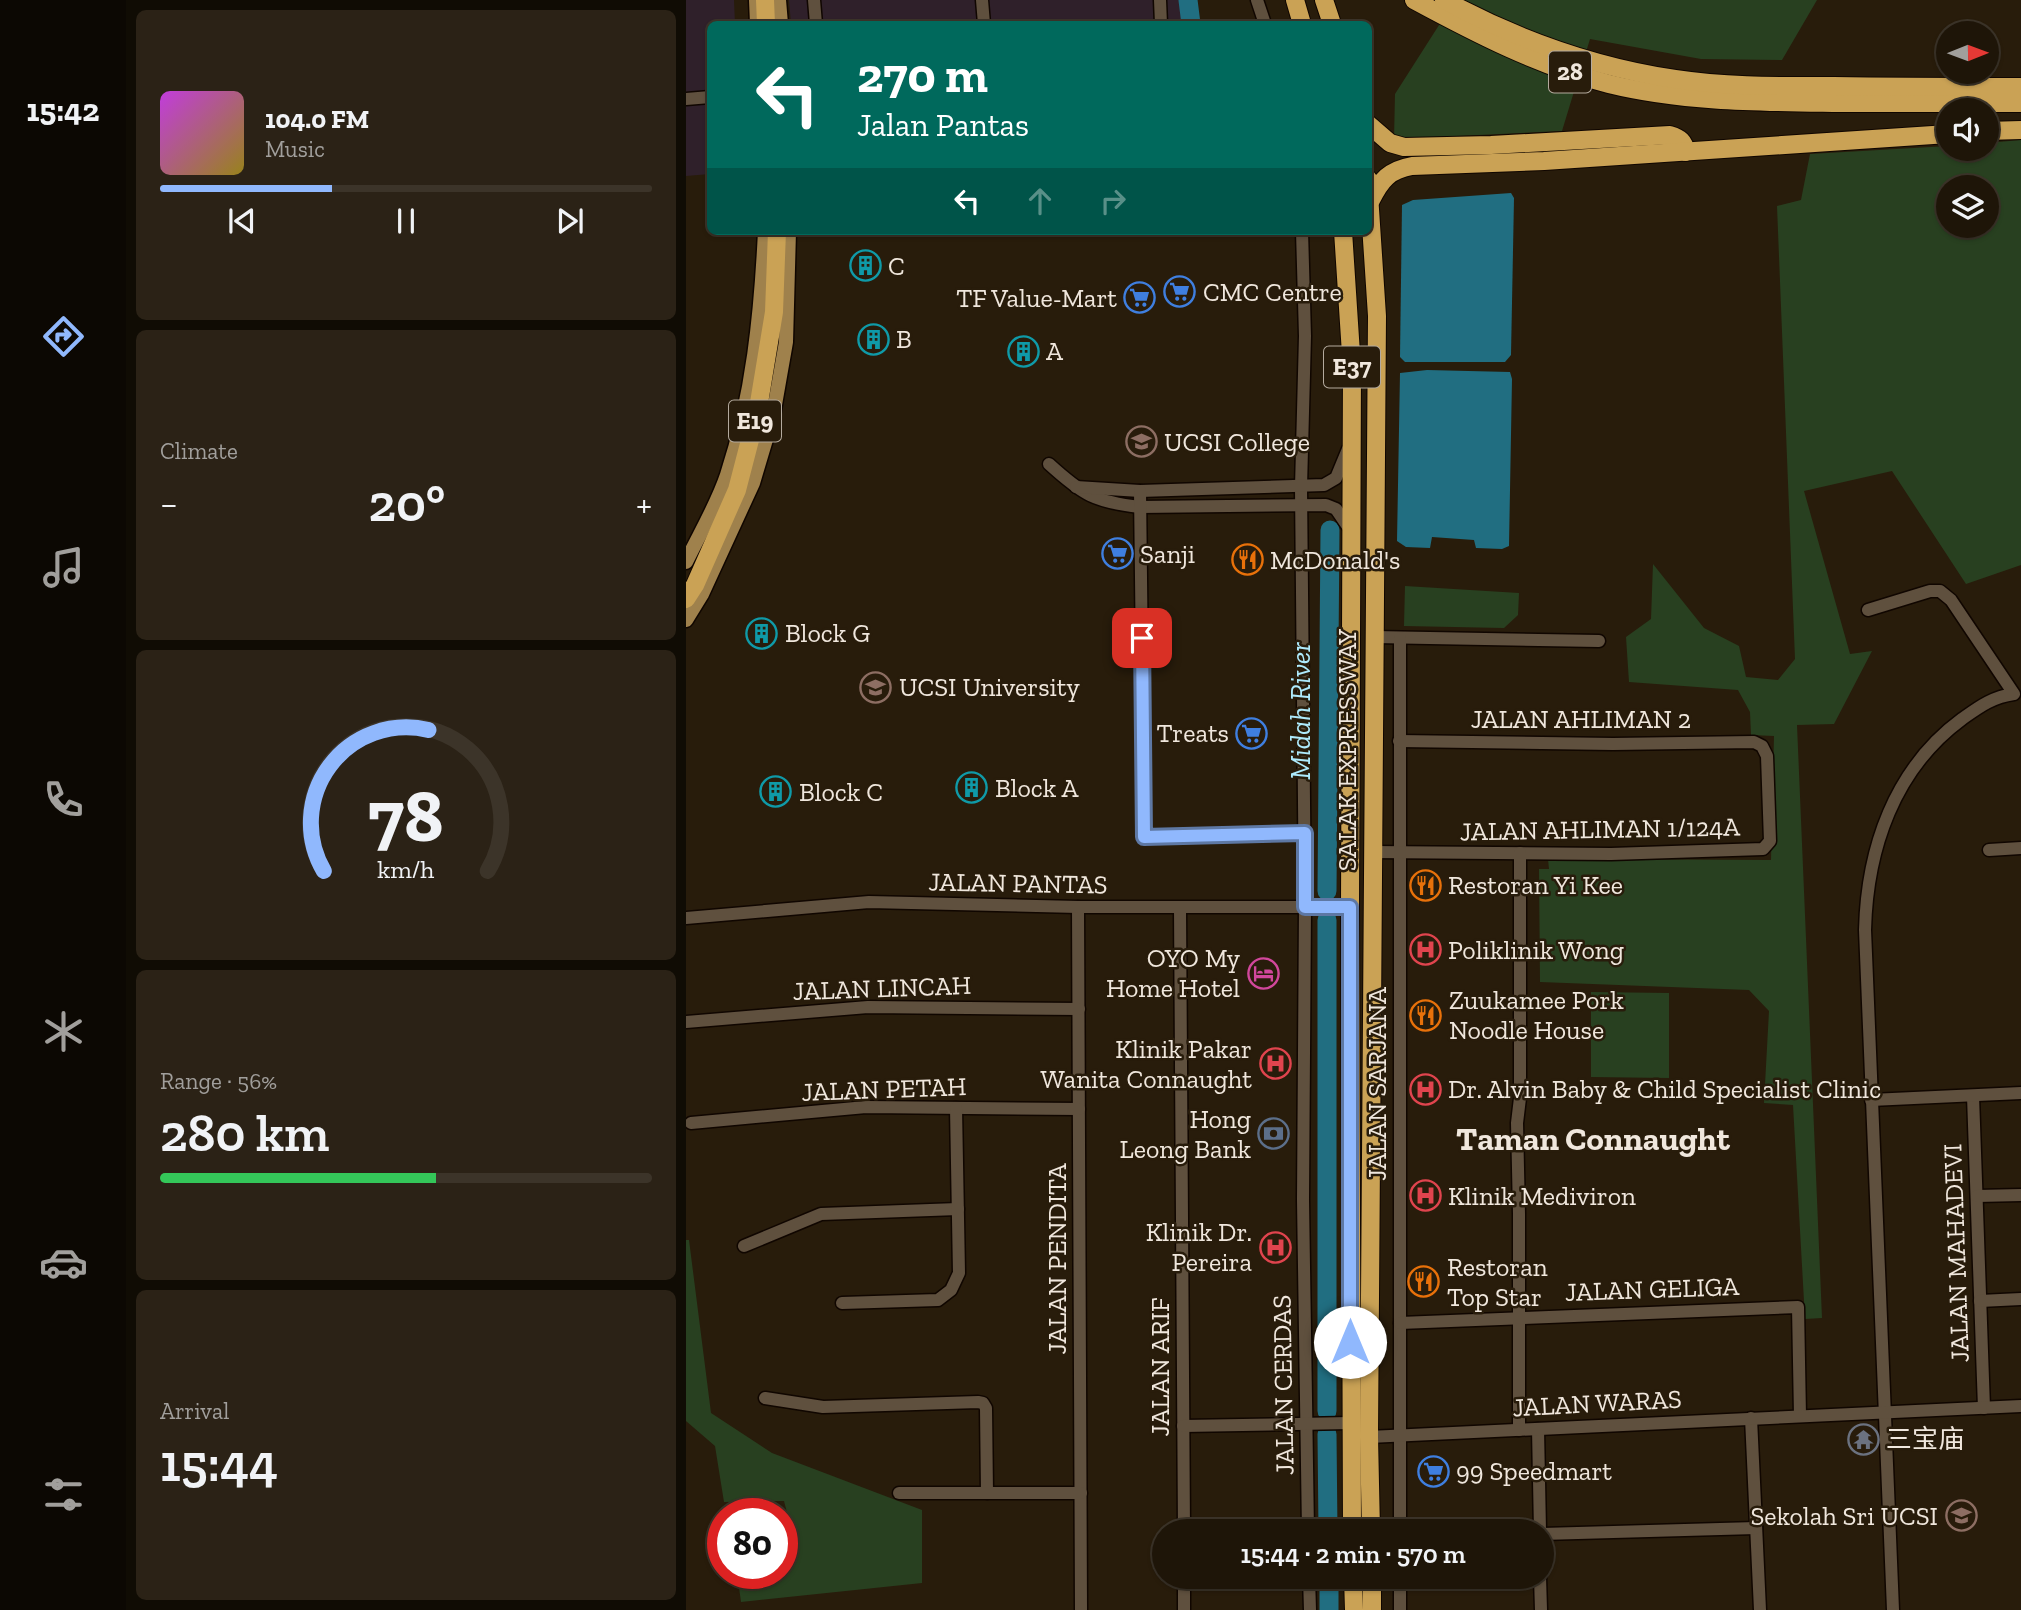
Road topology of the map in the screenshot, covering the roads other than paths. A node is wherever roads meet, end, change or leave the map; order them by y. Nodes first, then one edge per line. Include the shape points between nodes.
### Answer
1 (756, 0) edge
2 (765, 0) edge
3 (771, 0) edge
4 (779, 0) edge
5 (814, 0) edge
6 (982, 0) edge
7 (1160, 0) edge
8 (1257, 0) edge
9 (1295, 0) edge
10 (1324, 0) edge
11 (1415, 0) edge
12 (1444, 0) edge
13 (757, 21) edge
14 (768, 21) edge
15 (769, 21) edge
16 (781, 21) edge
17 (816, 21) edge
18 (984, 21) edge
19 (1161, 21) edge
20 (1264, 21) edge
21 (1301, 21) edge
22 (1331, 21) edge
23 (2021, 87) edge
24 (1736, 92) junction
25 (707, 97) edge
26 (686, 99) edge
27 (2021, 103) edge
28 (1372, 127) edge
29 (2021, 130) edge
30 (1999, 131) edge
31 (1936, 135) edge
32 (1686, 152) junction
33 (1372, 198) edge
34 (1372, 219) edge
35 (765, 235) edge
36 (775, 235) edge
37 (775, 235) edge
38 (789, 235) edge
39 (1302, 235) edge
40 (1343, 235) edge
41 (1352, 438) junction
42 (1049, 464) dead end
43 (1073, 486) junction
44 (1301, 487) junction
45 (1140, 491) junction
46 (1301, 505) junction
47 (1140, 507) junction
48 (1351, 531) junction
49 (686, 562) edge
50 (686, 592) edge
51 (686, 598) edge
52 (1868, 610) dead end
53 (686, 621) edge
54 (1374, 637) junction
55 (1400, 638) junction
56 (1599, 641) dead end
57 (2017, 699) edge
58 (1399, 741) junction
59 (1762, 746) joint
60 (1305, 833) junction
61 (2021, 848) edge
62 (1989, 850) dead end
63 (1372, 852) junction
64 (1400, 853) junction
65 (1520, 853) junction
66 (1078, 907) junction
67 (1305, 907) junction
68 (1350, 907) junction
69 (1180, 908) junction
70 (686, 918) edge
71 (1079, 1009) junction
72 (686, 1022) edge
73 (2021, 1093) edge
74 (1973, 1096) junction
75 (1871, 1100) junction
76 (956, 1108) junction
77 (1079, 1109) junction
78 (691, 1123) dead end
79 (2021, 1195) edge
80 (1976, 1196) junction
81 (957, 1209) junction
82 (744, 1246) dead end
83 (2021, 1299) edge
84 (1980, 1300) junction
85 (842, 1303) dead end
86 (1519, 1318) junction
87 (1400, 1323) junction
88 (765, 1398) dead end
89 (2021, 1406) edge
90 (1984, 1408) junction
91 (1883, 1412) junction
92 (1800, 1416) junction
93 (1751, 1418) junction
94 (1350, 1423) junction
95 (1306, 1424) junction
96 (1183, 1426) junction
97 (1538, 1429) junction
98 (1519, 1430) junction
99 (1400, 1436) junction
100 (1369, 1437) junction
101 (899, 1493) dead end
102 (987, 1493) junction
103 (1081, 1493) junction
104 (1184, 1519) edge
105 (1308, 1519) edge
106 (1352, 1519) edge
107 (1371, 1519) edge
108 (1400, 1519) edge
109 (1541, 1519) edge
110 (1756, 1528) junction
111 (1554, 1533) edge
112 (1184, 1589) edge
113 (1309, 1589) edge
114 (1353, 1589) edge
115 (1372, 1589) edge
116 (1400, 1589) edge
117 (1540, 1589) edge
118 (1081, 1610) edge
119 (1184, 1610) edge
120 (1310, 1610) edge
121 (1354, 1610) edge
122 (1372, 1610) edge
123 (1400, 1610) edge
124 (1541, 1610) edge
125 (1760, 1610) edge
126 (1893, 1610) edge

1 - 13 main road
2 - 14 highway
3 - 15 highway
4 - 16 main road
5 - 17 street
6 - 18 street
7 - 19 street
8 - 20 street
9 - 21 highway
10 - 22 highway
11 - 24 highway, 28 via 1482,37 1596,80 1665,95
12 - 24 highway, 28 via 1549,48 1622,69
23 - 24 highway, 28
24 - 27 highway, 28
25 - 26 street
28 - 32 highway via 1390,143 1404,147 1670,135 1685,143
29 - 30 highway
31 - 32 highway
32 - 33 highway via 1412,166 1384,177
34 - 54 highway, SALAK EXPRESSWAY / E37 via 1377,316
35 - 49 main road via 751,383 726,475
36 - 50 highway, E19 via 771,312 755,410 733,489
37 - 51 highway, E19 via 774,312 758,410 737,490
38 - 53 main road via 786,342 773,416 753,483
39 - 44 street, JALAN CERDAS
40 - 41 highway, SALAK EXPRESSWAY / E37
41 - 44 street via 1336,478 1324,485
41 - 48 highway, SALAK EXPRESSWAY / E37
42 - 43 street
43 - 45 street
43 - 47 street via 1111,503
44 - 45 street
44 - 46 street, JALAN CERDAS
45 - 47 street
46 - 47 street
46 - 48 street via 1336,509
46 - 60 street, JALAN CERDAS
47 - 60 street via 1144,837
48 - 68 highway, SALAK EXPRESSWAY / E37
52 - 57 street via 1940,591 1951,600
54 - 55 street
54 - 63 highway, SALAK EXPRESSWAY / E37
55 - 56 street
55 - 58 street, JALAN SARJANA
57 - 75 street via 1999,696 1985,702 1941,735 1907,776 1884,819 1870,867 1865,913
58 - 59 street, JALAN AHLIMAN 2 via 1754,742
58 - 64 street, JALAN SARJANA
59 - 65 street, JALAN AHLIMAN 1/124A via 1767,756 1770,841 1763,849
60 - 67 street, JALAN CERDAS
61 - 62 street
63 - 64 street, JALAN AHLIMAN 1/124A
63 - 100 highway, SALAK EXPRESSWAY / E37
64 - 65 street, JALAN AHLIMAN 1/124A
64 - 87 street, JALAN SARJANA
65 - 86 street
66 - 69 street, JALAN PANTAS
66 - 70 street, JALAN PANTAS via 869,902
66 - 71 street, JALAN PENDITA
67 - 68 street, JALAN PANTAS
67 - 69 street, JALAN PANTAS
67 - 95 street, JALAN CERDAS
68 - 94 highway, SALAK EXPRESSWAY / E37
69 - 96 street, JALAN ARIF
71 - 72 street, JALAN LINCAH via 868,1007
71 - 77 street, JALAN PENDITA
73 - 74 street
74 - 75 street
74 - 80 street, JALAN MAHADEVI
75 - 91 street
76 - 77 street, JALAN PETAH
76 - 78 street, JALAN PETAH via 866,1107
76 - 81 street
77 - 103 street, JALAN PENDITA
79 - 80 street
80 - 84 street, JALAN MAHADEVI
81 - 82 street via 821,1214
81 - 85 street via 959,1273 945,1296 938,1300
83 - 84 street
84 - 90 street, JALAN MAHADEVI
86 - 87 street, JALAN GELIGA
86 - 92 street, JALAN GELIGA via 1798,1307
86 - 98 street
87 - 99 street, JALAN SARJANA
88 - 102 street via 822,1407 983,1403
89 - 90 street, JALAN WARAS
90 - 91 street, JALAN WARAS
91 - 92 street, JALAN WARAS
91 - 126 street
92 - 93 street, JALAN WARAS
93 - 97 street, JALAN WARAS
93 - 110 street
94 - 95 street
94 - 106 highway, SALAK EXPRESSWAY / E37
95 - 96 street
95 - 105 street, JALAN CERDAS
96 - 104 street, JALAN ARIF
97 - 98 street, JALAN WARAS
97 - 109 street
98 - 99 street, JALAN WARAS
99 - 100 street, JALAN WARAS
99 - 108 street, JALAN SARJANA
100 - 107 highway, SALAK EXPRESSWAY / E37
101 - 102 street
102 - 103 street
103 - 118 street, JALAN PENDITA
110 - 111 street
110 - 125 street
112 - 119 street
113 - 120 street
114 - 121 highway
115 - 122 highway
116 - 123 street
117 - 124 street

